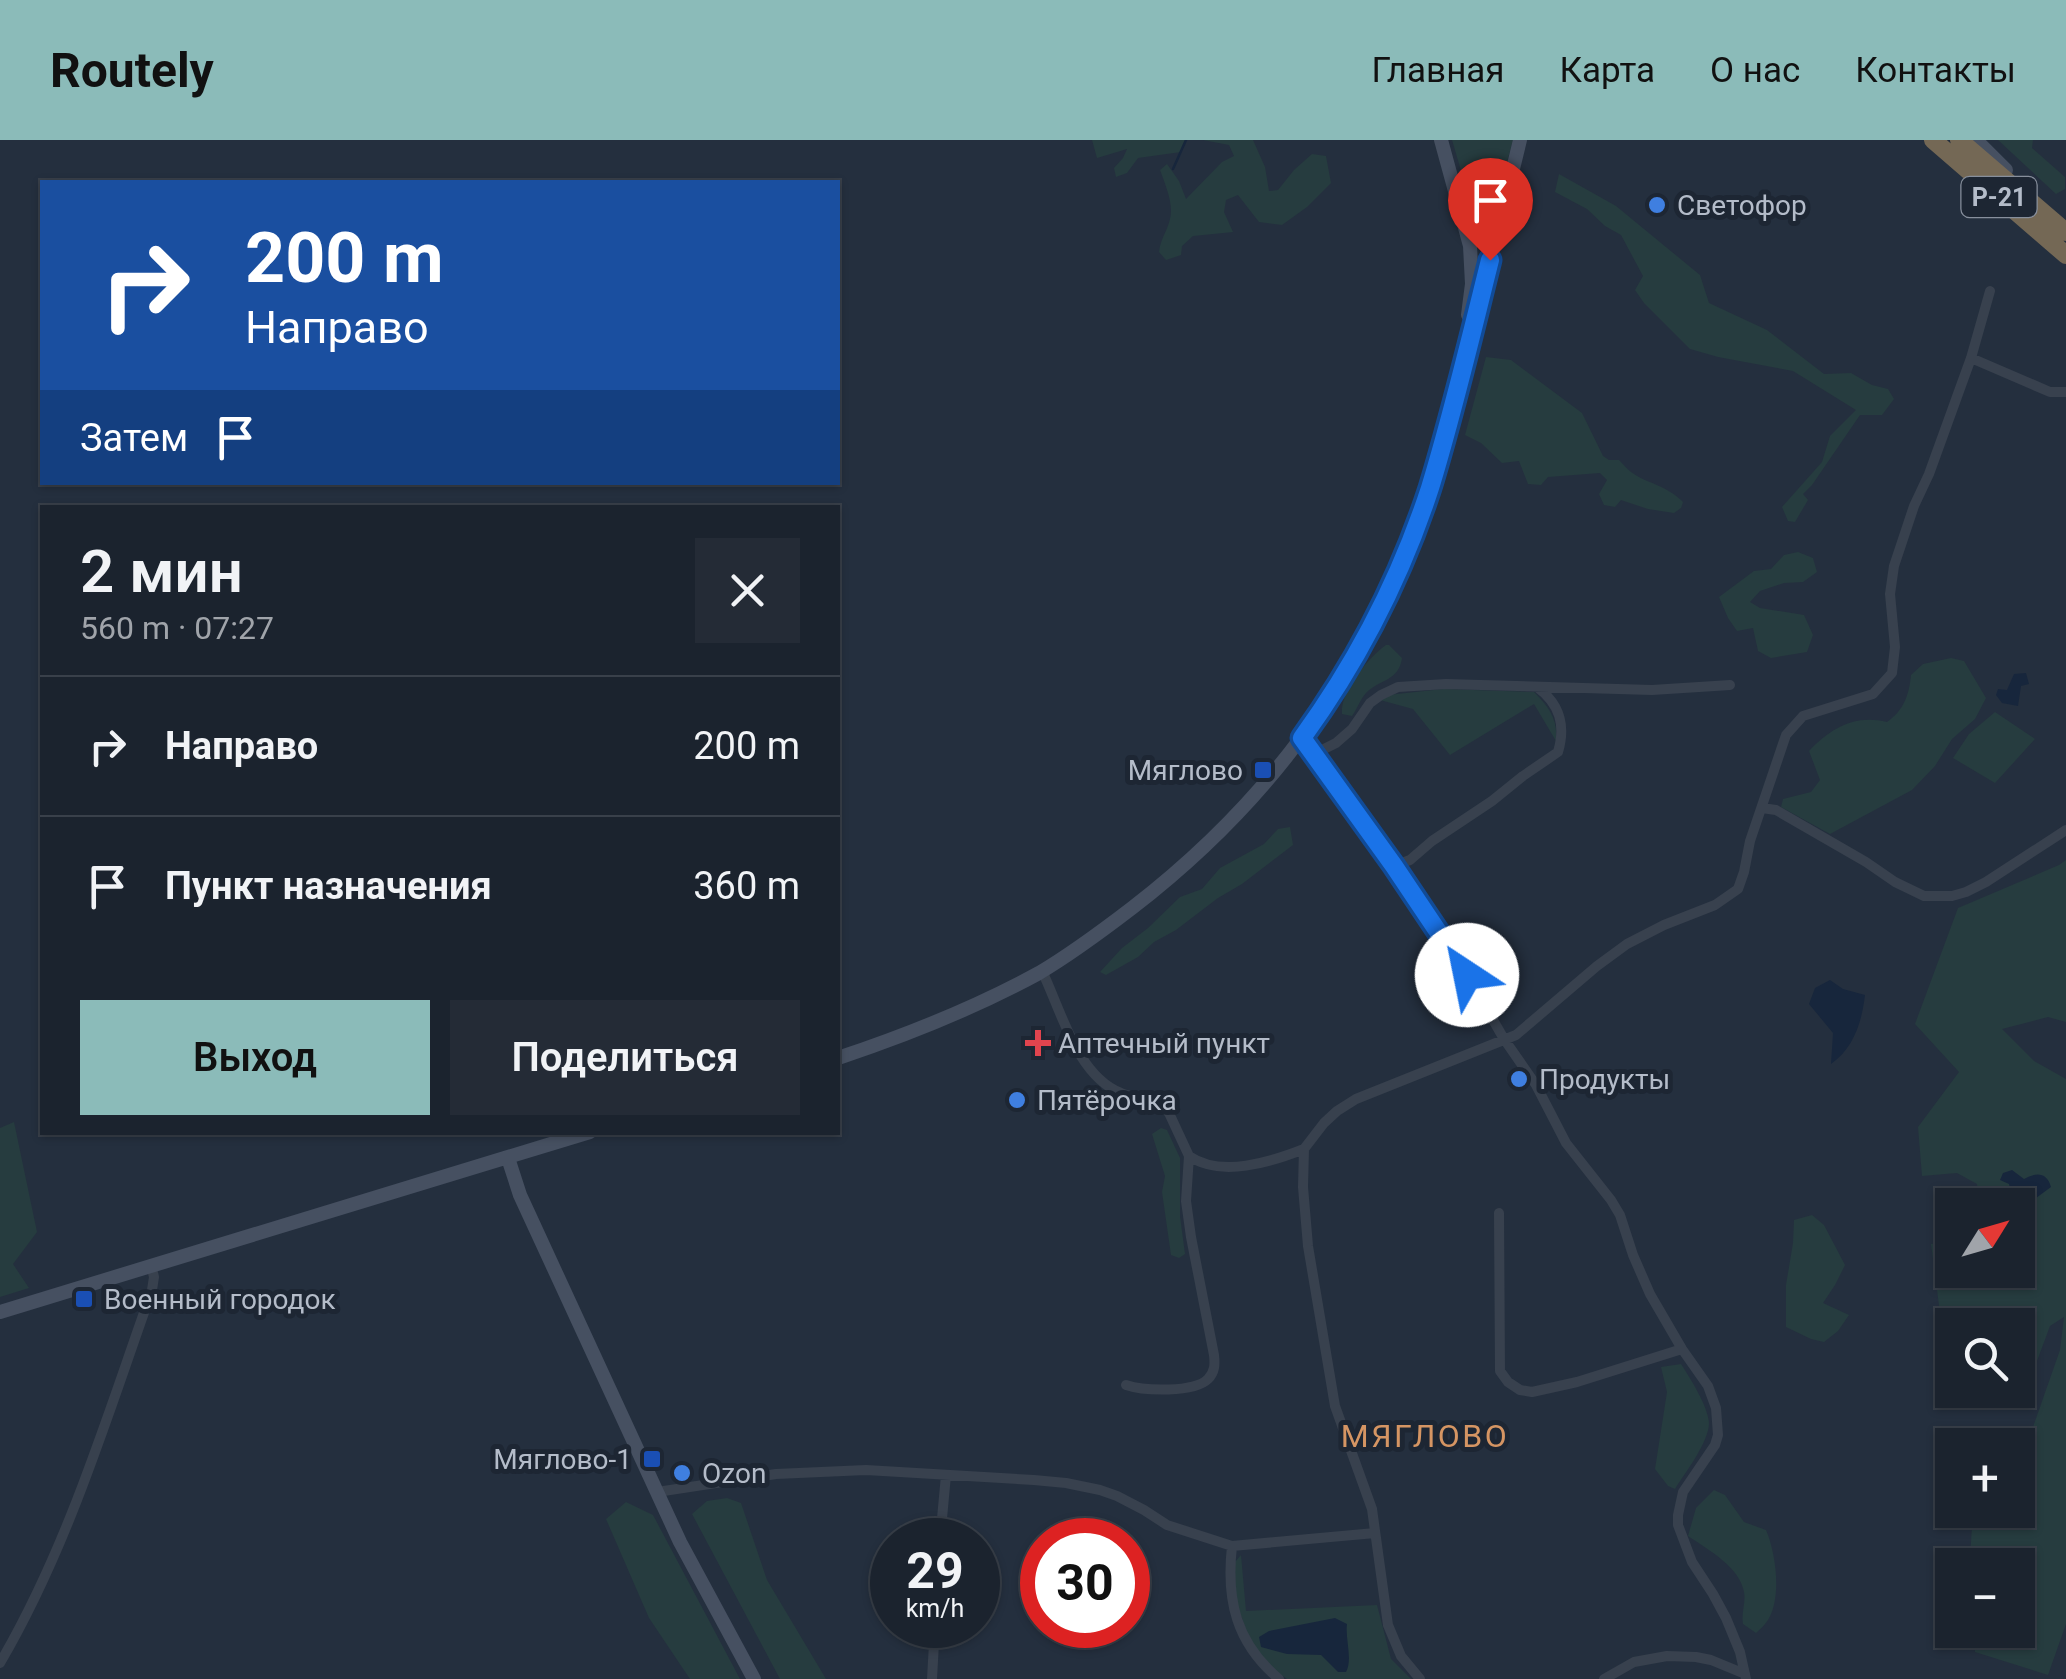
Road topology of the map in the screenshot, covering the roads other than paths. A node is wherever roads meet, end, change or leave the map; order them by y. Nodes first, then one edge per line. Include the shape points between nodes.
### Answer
1 (1441, 140) edge
2 (1520, 140) edge
3 (1933, 140) edge
4 (1959, 140) edge
5 (1976, 140) edge
6 (2046, 214) junction
7 (2066, 232) edge
8 (2066, 254) edge
9 (1990, 290) dead end
10 (1468, 346) junction
11 (1971, 358) junction
12 (2066, 392) edge
13 (1730, 685) dead end
14 (1536, 686) junction
15 (1302, 738) junction
16 (1314, 754) junction
17 (1762, 808) junction
18 (2066, 830) edge
19 (1394, 866) junction
20 (1042, 971) junction
21 (1504, 1039) junction
22 (840, 1057) edge
23 (581, 1135) edge
24 (1304, 1150) junction
25 (1189, 1156) junction
26 (508, 1158) junction
27 (1499, 1213) dead end
28 (151, 1265) junction
29 (0, 1312) edge
30 (1682, 1349) junction
31 (1126, 1385) dead end
32 (946, 1475) junction
33 (657, 1492) junction
34 (942, 1518) edge
35 (1376, 1533) junction
36 (1232, 1546) junction
37 (934, 1648) edge
38 (0, 1663) edge
39 (1745, 1676) edge
40 (754, 1679) edge
41 (932, 1679) edge
42 (1279, 1679) edge
43 (1420, 1679) edge
44 (1604, 1679) edge

1 - 10 main road via 1470,246
2 - 10 main road
3 - 8 highway, Р-21
4 - 6 highway, Р-21
5 - 6 main road
6 - 7 highway, Р-21
9 - 11 street
10 - 15 main road via 1399,568 1355,657
11 - 12 street via 2050,392
11 - 17 street via 1894,566 1892,674 1874,694 1803,716 1786,735
13 - 14 street
14 - 16 street via 1398,688 1370,703 1352,730
14 - 19 street via 1562,719 1558,752
15 - 16 street
15 - 20 main road via 1180,870
16 - 19 street
17 - 18 street via 1924,896 1966,892
17 - 21 street via 1738,889 1715,906 1627,944
19 - 21 street
20 - 22 main road
20 - 25 street via 1083,1060 1116,1092 1159,1100
21 - 24 street via 1356,1099 1324,1123
21 - 30 street via 1620,1215 1642,1275
23 - 26 main road
24 - 25 street via 1244,1165
24 - 35 street via 1306,1226 1323,1344 1335,1406
25 - 31 street via 1186,1201 1214,1355 1212,1376 1192,1386
26 - 28 main road
26 - 33 main road
27 - 30 street via 1500,1371 1508,1382 1532,1392
28 - 29 main road
28 - 38 street via 152,1290 116,1400 43,1580
30 - 39 street via 1708,1386 1718,1434 1683,1492 1678,1525 1726,1618
32 - 33 street via 776,1474
32 - 34 street
32 - 36 street via 1100,1490 1166,1525
33 - 40 main road
35 - 36 street
35 - 43 street via 1388,1626
36 - 42 street via 1237,1622 1258,1660
37 - 41 street
39 - 44 street via 1711,1660 1667,1656 1634,1662

